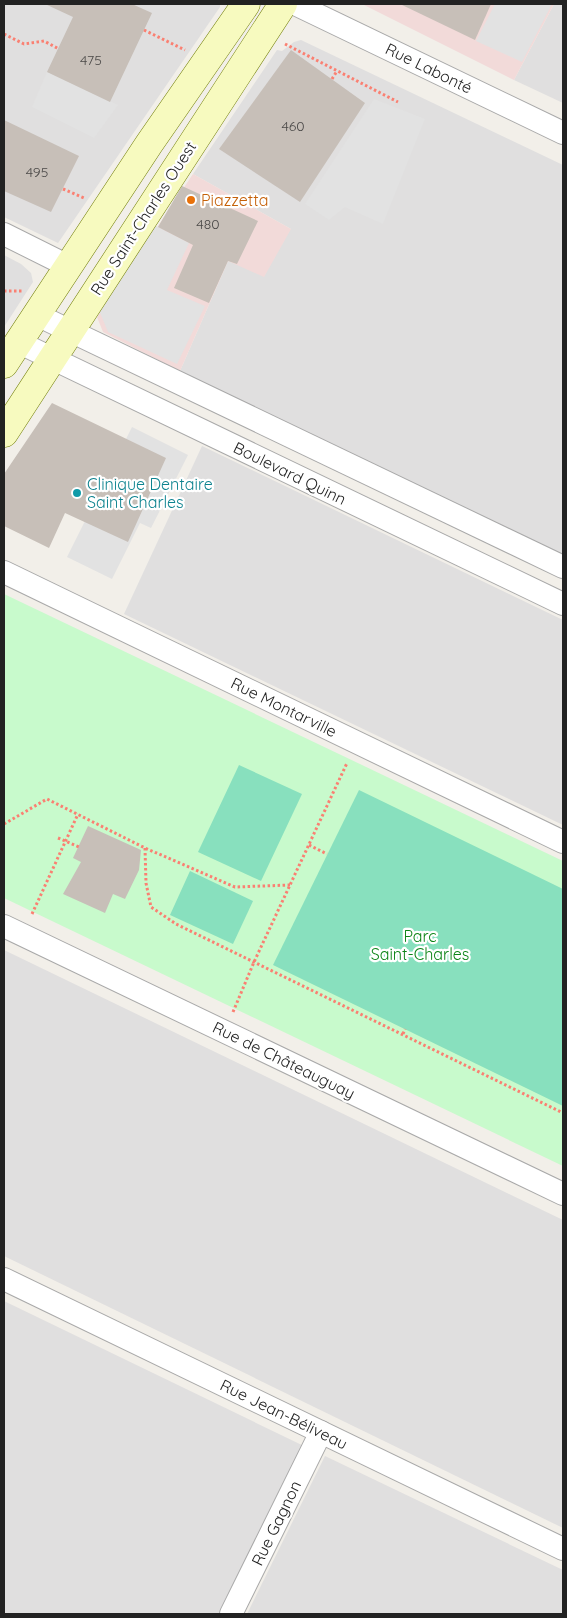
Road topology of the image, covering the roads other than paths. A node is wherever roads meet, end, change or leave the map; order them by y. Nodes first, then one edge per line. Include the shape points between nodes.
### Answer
1 (246, 4) edge
2 (283, 4) edge
3 (294, 4) edge
4 (563, 133) edge
5 (4, 234) edge
6 (68, 266) junction
7 (33, 303) junction
8 (69, 330) junction
9 (11, 353) edge
10 (51, 358) junction
11 (4, 433) edge
12 (563, 567) edge
13 (4, 572) edge
14 (563, 604) edge
15 (563, 842) edge
16 (13, 931) edge
17 (563, 1194) edge
18 (4, 1279) edge
19 (321, 1432) junction
20 (563, 1549) edge
21 (232, 1614) edge

1 - 6 street
2 - 8 street, Rue Saint-Charles Ouest
3 - 4 street, Rue Labonté
5 - 6 street
6 - 7 street
7 - 8 street, Boulevard Quinn
7 - 9 street
8 - 10 street, Rue Saint-Charles Ouest
8 - 12 street, Boulevard Quinn
9 - 10 street, Boulevard Quinn
10 - 11 street, Rue Saint-Charles Ouest
10 - 14 street, Boulevard Quinn
13 - 15 street, Rue Montarville
16 - 17 street, Rue de Châteauguay
18 - 19 street, Rue Jean-Béliveau
19 - 20 street, Rue Jean-Béliveau
19 - 21 street, Rue Gagnon

